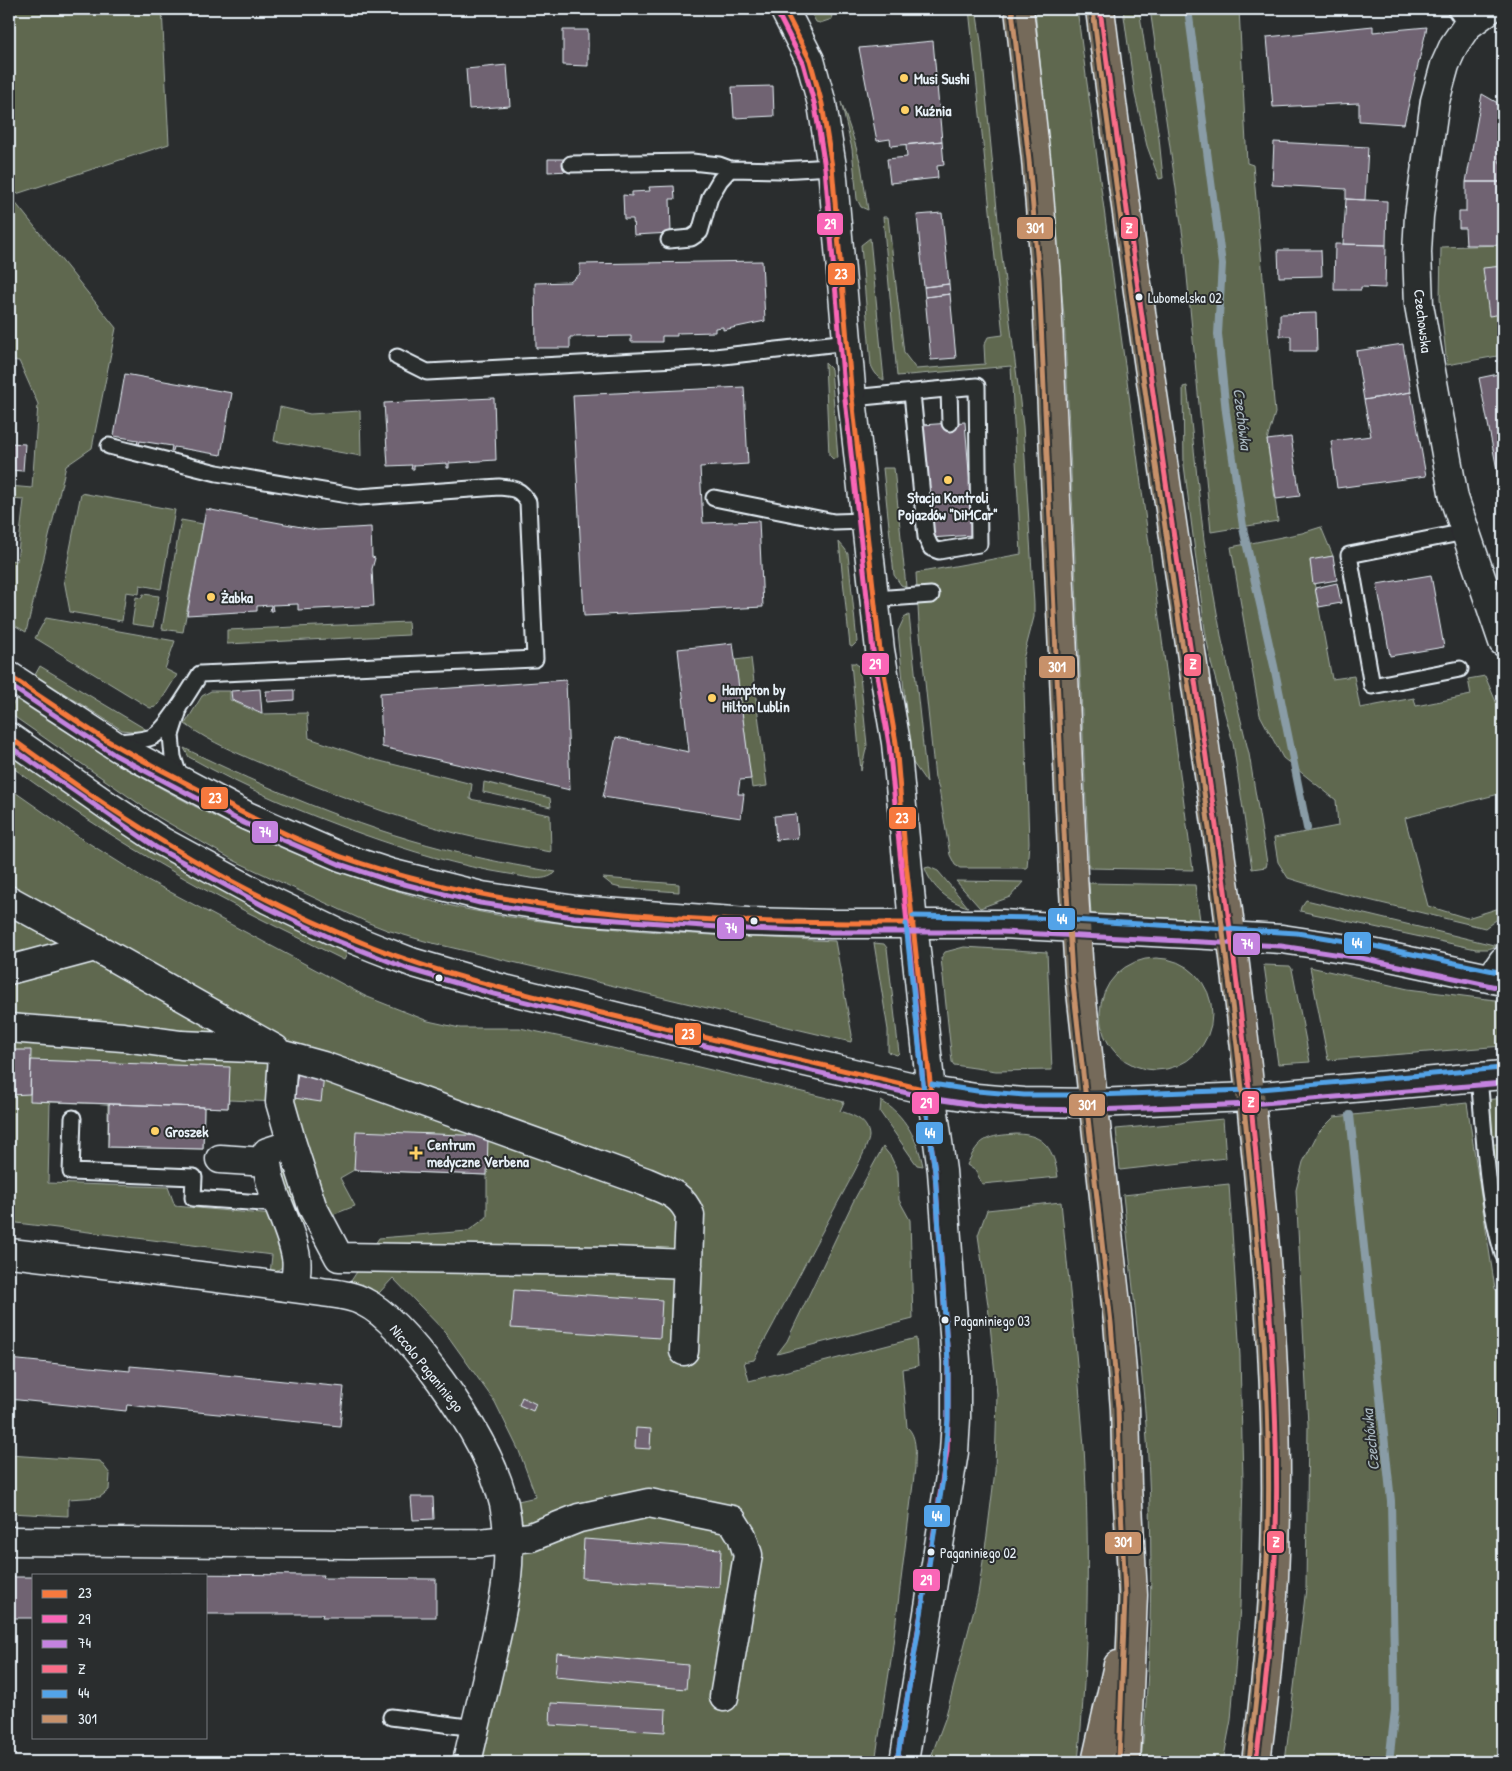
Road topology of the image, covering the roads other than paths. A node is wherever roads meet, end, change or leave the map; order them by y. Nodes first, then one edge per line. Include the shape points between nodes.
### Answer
1 (784, 9) edge
2 (1100, 9) edge
3 (1490, 9) edge
4 (1017, 12) edge
5 (1461, 18) edge
6 (571, 164) dead end
7 (832, 167) junction
8 (730, 169) junction
9 (669, 240) dead end
10 (848, 342) junction
11 (396, 357) dead end
12 (949, 390) junction
13 (912, 393) junction
14 (852, 398) junction
15 (950, 423) dead end
16 (109, 446) dead end
17 (714, 498) dead end
18 (866, 521) junction
19 (1465, 532) junction
20 (931, 595) dead end
21 (875, 598) junction
22 (1503, 642) edge
23 (1460, 669) dead end
24 (9, 676) edge
25 (181, 705) junction
26 (9, 737) edge
27 (111, 743) junction
28 (180, 780) junction
29 (9, 900) edge
30 (913, 923) junction
31 (1076, 928) junction
32 (1232, 936) junction
33 (95, 947) junction
34 (9, 970) edge
35 (1499, 973) edge
36 (9, 1028) edge
37 (279, 1052) junction
38 (1491, 1077) edge
39 (932, 1092) junction
40 (1250, 1097) junction
41 (1094, 1103) junction
42 (73, 1118) dead end
43 (292, 1144) junction
44 (220, 1159) dead end
45 (266, 1162) junction
46 (277, 1204) junction
47 (9, 1253) edge
48 (1503, 1254) edge
49 (688, 1264) junction
50 (295, 1288) junction
51 (684, 1351) dead end
52 (509, 1540) junction
53 (9, 1541) edge
54 (1133, 1595) junction
55 (724, 1697) dead end
56 (391, 1718) dead end
57 (475, 1728) junction
58 (467, 1762) edge
59 (904, 1762) edge
60 (1096, 1762) edge
61 (1126, 1762) edge
62 (1256, 1762) edge

1 - 7 street via 810,60 822,104
2 - 32 main road
3 - 5 street, Czechowska
4 - 31 main road via 1036,159 1046,278
5 - 19 street, Czechowska via 1435,101 1417,252 1419,305 1429,366 1454,498
6 - 8 lane via 692,162
7 - 8 lane
7 - 10 street
8 - 9 lane via 710,197 700,232 691,238
10 - 11 lane via 715,357 427,372
10 - 14 street
12 - 13 lane
12 - 13 lane via 977,386 979,544 959,542 939,551 931,548 926,537
12 - 15 lane
13 - 14 lane
14 - 18 street
16 - 25 lane via 216,473 359,497 500,487 514,488 528,502 535,659 200,674
17 - 18 lane via 834,522
18 - 21 street
19 - 22 street, Czechowska
19 - 23 lane via 1349,555 1372,686
20 - 21 lane
21 - 30 street via 896,743
24 - 27 street
25 - 27 lane via 153,737
25 - 28 lane via 171,735
26 - 39 street via 161,841 267,899 375,948 496,987
27 - 28 street
28 - 30 street via 247,816 341,856 390,873 500,900 575,910 702,920 802,924
29 - 33 street
30 - 31 street
30 - 39 street
31 - 32 street
31 - 41 main road
32 - 35 street via 1320,944
32 - 40 main road
33 - 34 street
33 - 37 street
36 - 37 street
37 - 43 street via 280,1102
37 - 49 street via 646,1182 678,1197 690,1215
38 - 40 street
38 - 48 lane via 1491,1199
39 - 41 street via 1024,1102
39 - 59 street via 952,1292 956,1419 950,1480
40 - 41 street
40 - 62 main road via 1270,1301 1276,1449 1274,1575 1267,1676
41 - 54 main road via 1124,1390
42 - 46 lane via 71,1172 194,1177 193,1198
43 - 45 street via 267,1152
43 - 49 street via 312,1206 339,1257
44 - 45 street
45 - 46 street
46 - 50 street via 297,1258
47 - 50 street, Niccolo Paganiniego
49 - 51 street
50 - 52 street, Niccolo Paganiniego via 365,1302 407,1340 460,1408 479,1441 503,1502
52 - 53 street via 349,1544
52 - 55 street via 531,1537 579,1518 649,1503 732,1520 748,1555
52 - 57 street, Niccolo Paganiniego via 504,1602
54 - 60 main road
54 - 61 main road
56 - 57 lane
57 - 58 street, Niccolo Paganiniego

